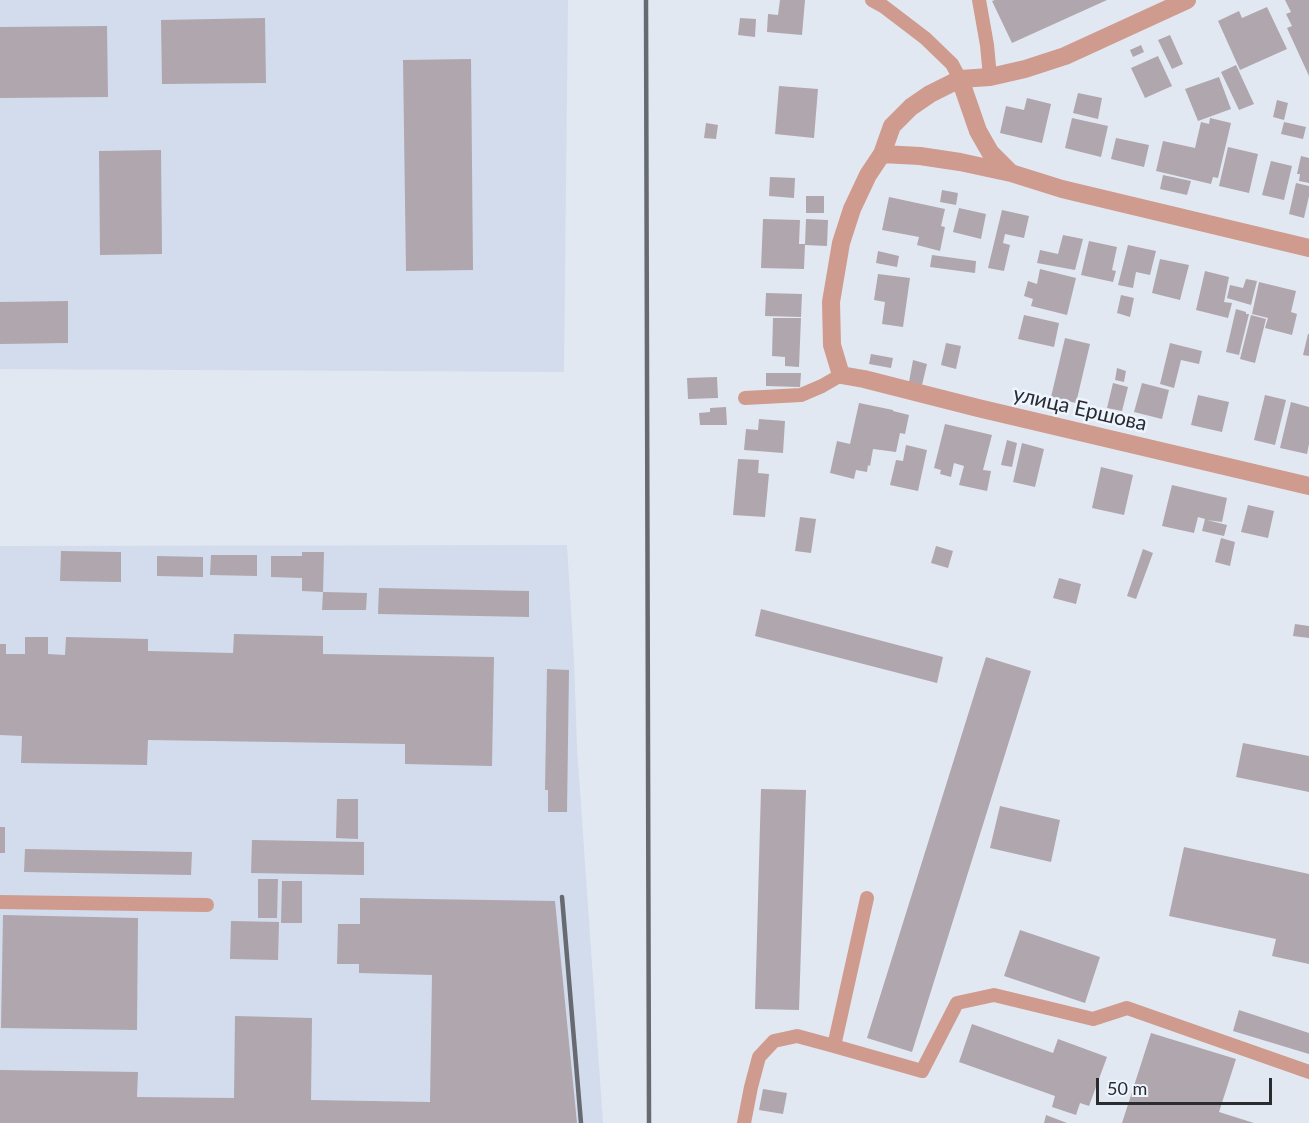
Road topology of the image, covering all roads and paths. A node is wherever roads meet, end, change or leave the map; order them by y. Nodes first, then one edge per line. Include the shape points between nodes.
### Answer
1 (872, 0) edge
2 (979, 0) edge
3 (1187, 0) edge
4 (990, 77) junction
5 (960, 79) junction
6 (882, 154) junction
7 (1011, 173) junction
8 (1309, 248) edge
9 (841, 375) junction
10 (745, 398) dead end
11 (1309, 486) edge
12 (867, 898) dead end
13 (0, 902) edge
14 (207, 905) dead end
15 (834, 1046) junction
16 (1309, 1072) edge
17 (744, 1123) edge

1 - 5 lane via 926,38 952,64
2 - 4 lane
3 - 4 street via 1065,56
4 - 5 street
5 - 6 street via 911,107 892,126
5 - 7 street via 978,131 990,152
6 - 7 street via 920,156
6 - 9 street via 852,208 841,243 831,302 832,345
7 - 8 street via 1062,189
9 - 10 lane via 801,395
9 - 11 street, улица Ершова
12 - 15 lane
13 - 14 lane
15 - 16 lane via 922,1071 957,1003 994,995 1093,1019 1127,1008
15 - 17 lane via 796,1036 774,1041 759,1057

